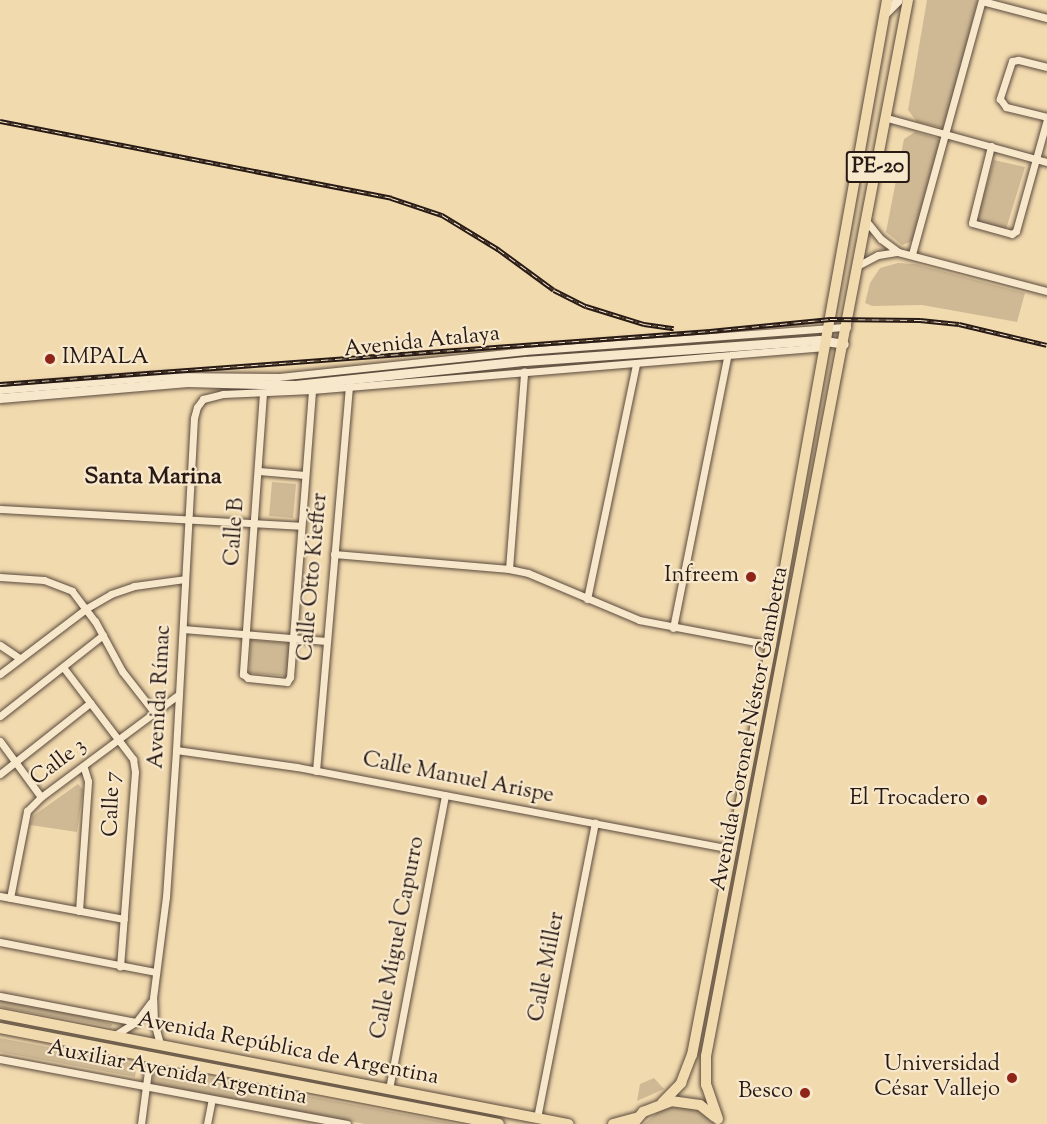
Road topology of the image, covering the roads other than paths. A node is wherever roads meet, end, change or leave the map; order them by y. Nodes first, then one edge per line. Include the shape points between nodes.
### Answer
1 (887, 0) edge
2 (982, 0) edge
3 (907, 2) edge
4 (885, 13) junction
5 (1047, 18) edge
6 (1047, 67) edge
7 (887, 118) junction
8 (1047, 118) edge
9 (945, 134) junction
10 (991, 146) junction
11 (1036, 159) junction
12 (1047, 162) edge
13 (867, 222) junction
14 (898, 252) junction
15 (912, 254) junction
16 (859, 265) junction
17 (1047, 291) edge
18 (847, 327) junction
19 (828, 329) junction
20 (825, 344) junction
21 (844, 344) junction
22 (727, 357) junction
23 (636, 364) junction
24 (524, 372) junction
25 (349, 386) junction
26 (0, 390) edge
27 (312, 390) junction
28 (263, 393) junction
29 (0, 398) edge
30 (203, 399) joint
31 (258, 471) junction
32 (305, 475) junction
33 (0, 509) edge
34 (189, 520) junction
35 (256, 523) junction
36 (301, 526) junction
37 (334, 554) junction
38 (508, 569) junction
39 (0, 577) edge
40 (185, 579) junction
41 (587, 599) junction
42 (87, 608) junction
43 (674, 628) junction
44 (183, 629) junction
45 (246, 634) junction
46 (103, 635) junction
47 (293, 638) junction
48 (327, 641) junction
49 (0, 645) edge
50 (771, 645) junction
51 (19, 658) junction
52 (63, 667) junction
53 (0, 674) edge
54 (179, 694) junction
55 (90, 704) junction
56 (154, 712) junction
57 (0, 716) edge
58 (118, 740) junction
59 (0, 741) edge
60 (176, 750) junction
61 (16, 761) junction
62 (84, 768) junction
63 (316, 771) junction
64 (0, 774) edge
65 (445, 795) junction
66 (41, 798) junction
67 (595, 823) junction
68 (732, 849) junction
69 (0, 896) edge
70 (10, 898) junction
71 (79, 911) junction
72 (124, 919) junction
73 (0, 942) edge
74 (120, 966) junction
75 (156, 972) junction
76 (0, 996) edge
77 (153, 998) junction
78 (0, 1014) edge
79 (136, 1022) junction
80 (0, 1028) edge
81 (114, 1035) junction
82 (160, 1044) junction
83 (150, 1056) junction
84 (0, 1059) edge
85 (145, 1086) junction
86 (389, 1089) junction
87 (212, 1099) junction
88 (662, 1102) junction
89 (537, 1118) junction
90 (303, 1120) edge
91 (634, 1121) edge
92 (719, 1121) edge
93 (141, 1124) edge
94 (207, 1124) edge
95 (347, 1124) edge
96 (499, 1124) edge
97 (568, 1124) edge
98 (613, 1124) edge

1 - 4 main road, PE-20
2 - 5 street
2 - 9 street
3 - 4 main road
3 - 7 main road, PE-20
4 - 19 main road, PE-20
6 - 8 street via 1012,61 1000,99 1001,104
7 - 9 street
7 - 13 main road, PE-20
8 - 11 street
9 - 10 street
9 - 15 street
10 - 11 street
10 - 11 street via 971,217 975,225 1008,234 1016,231
11 - 12 street
13 - 14 street
13 - 16 main road, PE-20
14 - 15 street
14 - 16 street via 878,255
15 - 17 street
16 - 18 main road, PE-20
18 - 19 street, Avenida Atalaya
18 - 21 main road, PE-20
19 - 20 main road, PE-20
19 - 26 street, Avenida Atalaya via 525,351 278,377 169,376
20 - 21 main road, Avenida Atalaya
20 - 22 street, Avenida Atalaya
20 - 29 main road, Avenida Atalaya via 525,361 295,385 188,382
20 - 50 main road, Avenida Coronel Néstor Gambetta
21 - 92 main road, Avenida Coronel Néstor Gambetta via 706,1056 706,1085
22 - 23 street, Avenida Atalaya
22 - 43 street
23 - 24 street, Avenida Atalaya
23 - 41 street
24 - 25 street, Avenida Atalaya
24 - 38 street
25 - 27 street, Avenida Atalaya
25 - 37 street, Calle Otto Kieffer
27 - 28 street, Avenida Atalaya
27 - 32 street
28 - 30 street, Avenida Atalaya
28 - 31 street, Calle B
30 - 34 street, Avenida Rímac via 194,418
31 - 32 street
31 - 35 street, Calle B
32 - 36 street
33 - 34 street
34 - 35 street
34 - 40 street, Avenida Rímac
35 - 36 street
35 - 45 street, Calle B
36 - 47 street
37 - 38 street
37 - 48 street, Calle Otto Kieffer
38 - 41 street via 528,573
39 - 42 street via 44,580 64,587
40 - 42 street via 134,586
40 - 44 street, Avenida Rímac
41 - 43 street via 639,620
42 - 46 street
42 - 51 street
43 - 50 street
44 - 45 street
44 - 54 street, Avenida Rímac
45 - 47 street
45 - 47 street, Calle B via 243,674 248,678 287,682
46 - 52 street
46 - 56 street via 122,671
47 - 48 street
48 - 63 street, Calle Otto Kieffer
49 - 51 street
50 - 68 main road, Avenida Coronel Néstor Gambetta
51 - 53 street
52 - 55 street, Calle 7
52 - 57 street
54 - 56 street, Calle 3
54 - 60 street, Avenida Rímac
55 - 58 street, Calle 7
55 - 61 street
56 - 58 street, Calle 3
58 - 62 street, Calle 3
58 - 72 street, Calle 7 via 133,759 135,772
59 - 61 street
60 - 63 street, Calle Manuel Arispe
60 - 75 street, Avenida Rímac via 166,897
61 - 64 street
61 - 66 street
62 - 66 street, Calle 3
62 - 71 street via 88,790
63 - 65 street, Calle Manuel Arispe
65 - 67 street, Calle Manuel Arispe
65 - 86 street, Calle Miguel Capurro
66 - 70 street, Calle 3 via 24,817
67 - 68 street, Calle Manuel Arispe
67 - 89 street, Calle Miller
68 - 88 main road, Avenida Coronel Néstor Gambetta via 689,1066 681,1083
69 - 70 street
70 - 71 street
71 - 72 street
72 - 74 street, Calle 7
73 - 74 street
74 - 75 street
75 - 77 street, Avenida Rímac
76 - 79 street
77 - 79 street, Avenida Rímac
77 - 82 street, Avenida Rímac
78 - 81 main road, Avenida República de Argentina
79 - 81 street, Avenida Rímac
80 - 83 main road, Avenida República de Argentina
81 - 82 main road, Avenida República de Argentina
82 - 86 main road, Avenida República de Argentina
83 - 85 street
83 - 96 main road, Avenida República de Argentina
84 - 85 street, Auxiliar Avenida Argentina
85 - 87 street, Auxiliar Avenida Argentina
85 - 93 street
86 - 89 main road, Avenida República de Argentina
87 - 90 street, Auxiliar Avenida Argentina
87 - 94 street
88 - 91 main road, Avenida Coronel Néstor Gambetta
88 - 92 main road via 689,1101 710,1111
89 - 97 main road, Avenida República de Argentina
90 - 95 street, Auxiliar Avenida Argentina
91 - 98 main road

